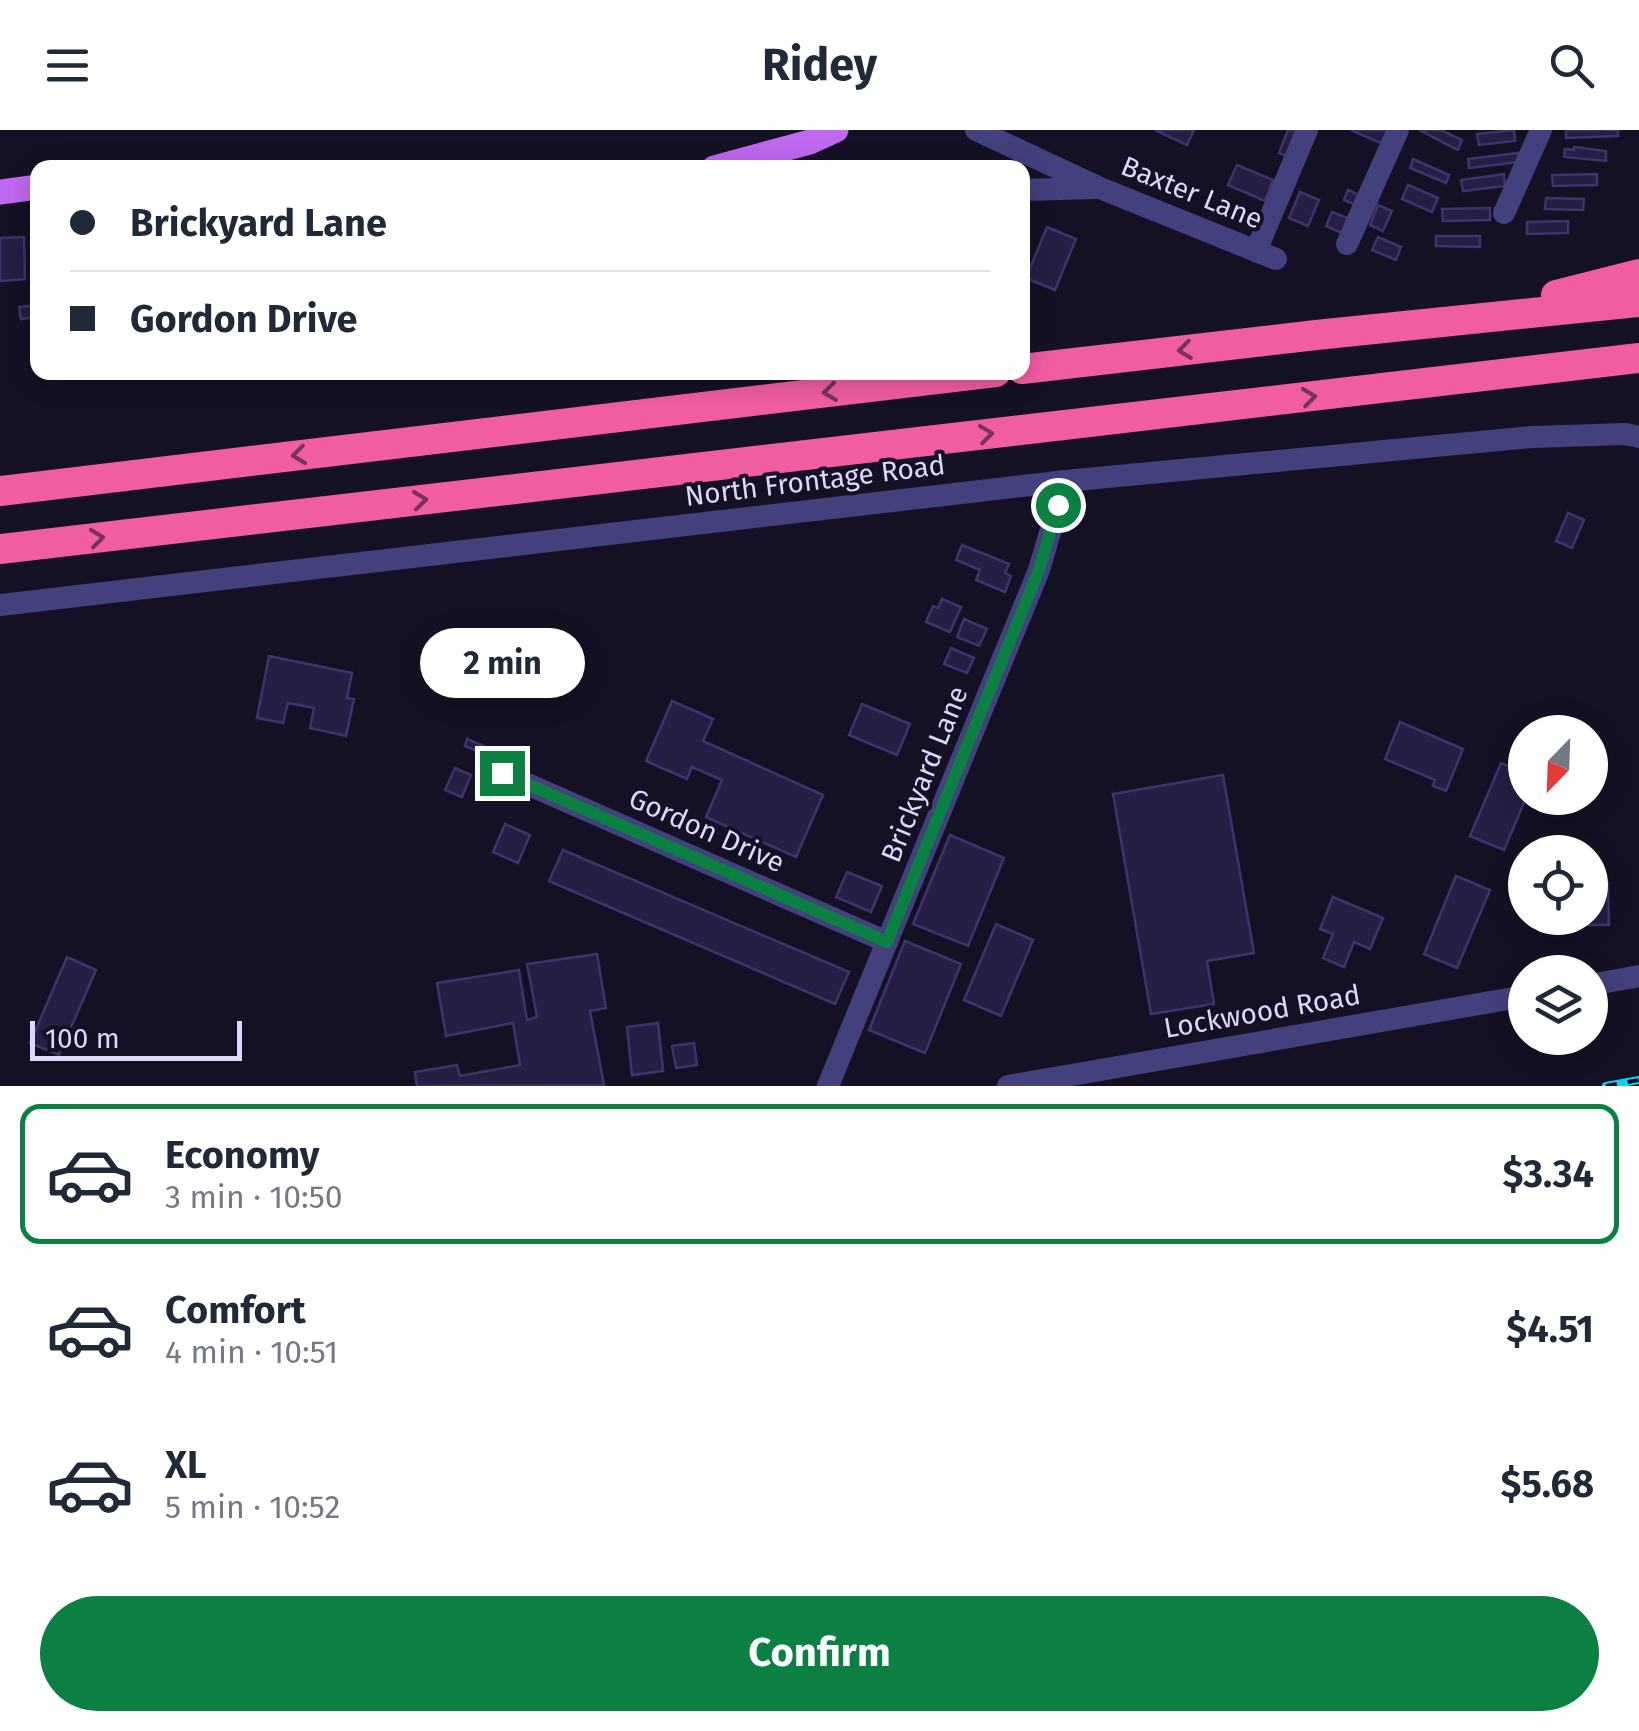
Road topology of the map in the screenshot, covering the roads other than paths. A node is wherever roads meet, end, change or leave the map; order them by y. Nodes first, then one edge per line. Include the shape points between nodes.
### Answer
1 (836, 130) edge
2 (976, 130) edge
3 (1307, 130) edge
4 (1398, 130) edge
5 (1541, 130) edge
6 (744, 160) edge
7 (30, 188) edge
8 (1100, 188) junction
9 (1030, 190) edge
10 (0, 192) edge
11 (1504, 213) dead end
12 (1347, 244) dead end
13 (1639, 274) edge
14 (1639, 302) edge
15 (1316, 334) junction
16 (1639, 359) edge
17 (1030, 369) edge
18 (928, 380) edge
19 (1639, 437) edge
20 (1066, 481) junction
21 (0, 490) edge
22 (0, 549) edge
23 (0, 605) edge
24 (502, 773) dead end
25 (887, 942) junction
26 (1639, 976) edge
27 (1608, 982) edge
28 (1508, 999) edge
29 (828, 1086) edge
30 (1008, 1086) edge

1 - 6 main road
2 - 8 street, Baxter Lane
3 - 8 street, Baxter Lane via 1266,255
4 - 12 street
5 - 11 street
7 - 10 main road
8 - 9 street
13 - 15 highway via 1568,293
14 - 15 highway
15 -> 17 highway
22 -> 16 highway
18 -> 21 highway
19 - 20 street, North Frontage Road via 1532,437
20 - 23 street, North Frontage Road
20 - 25 street, Brickyard Lane via 1039,570
24 - 25 street, Gordon Drive
25 - 29 street, Brickyard Lane
26 - 27 street
28 - 30 street, Lockwood Road

